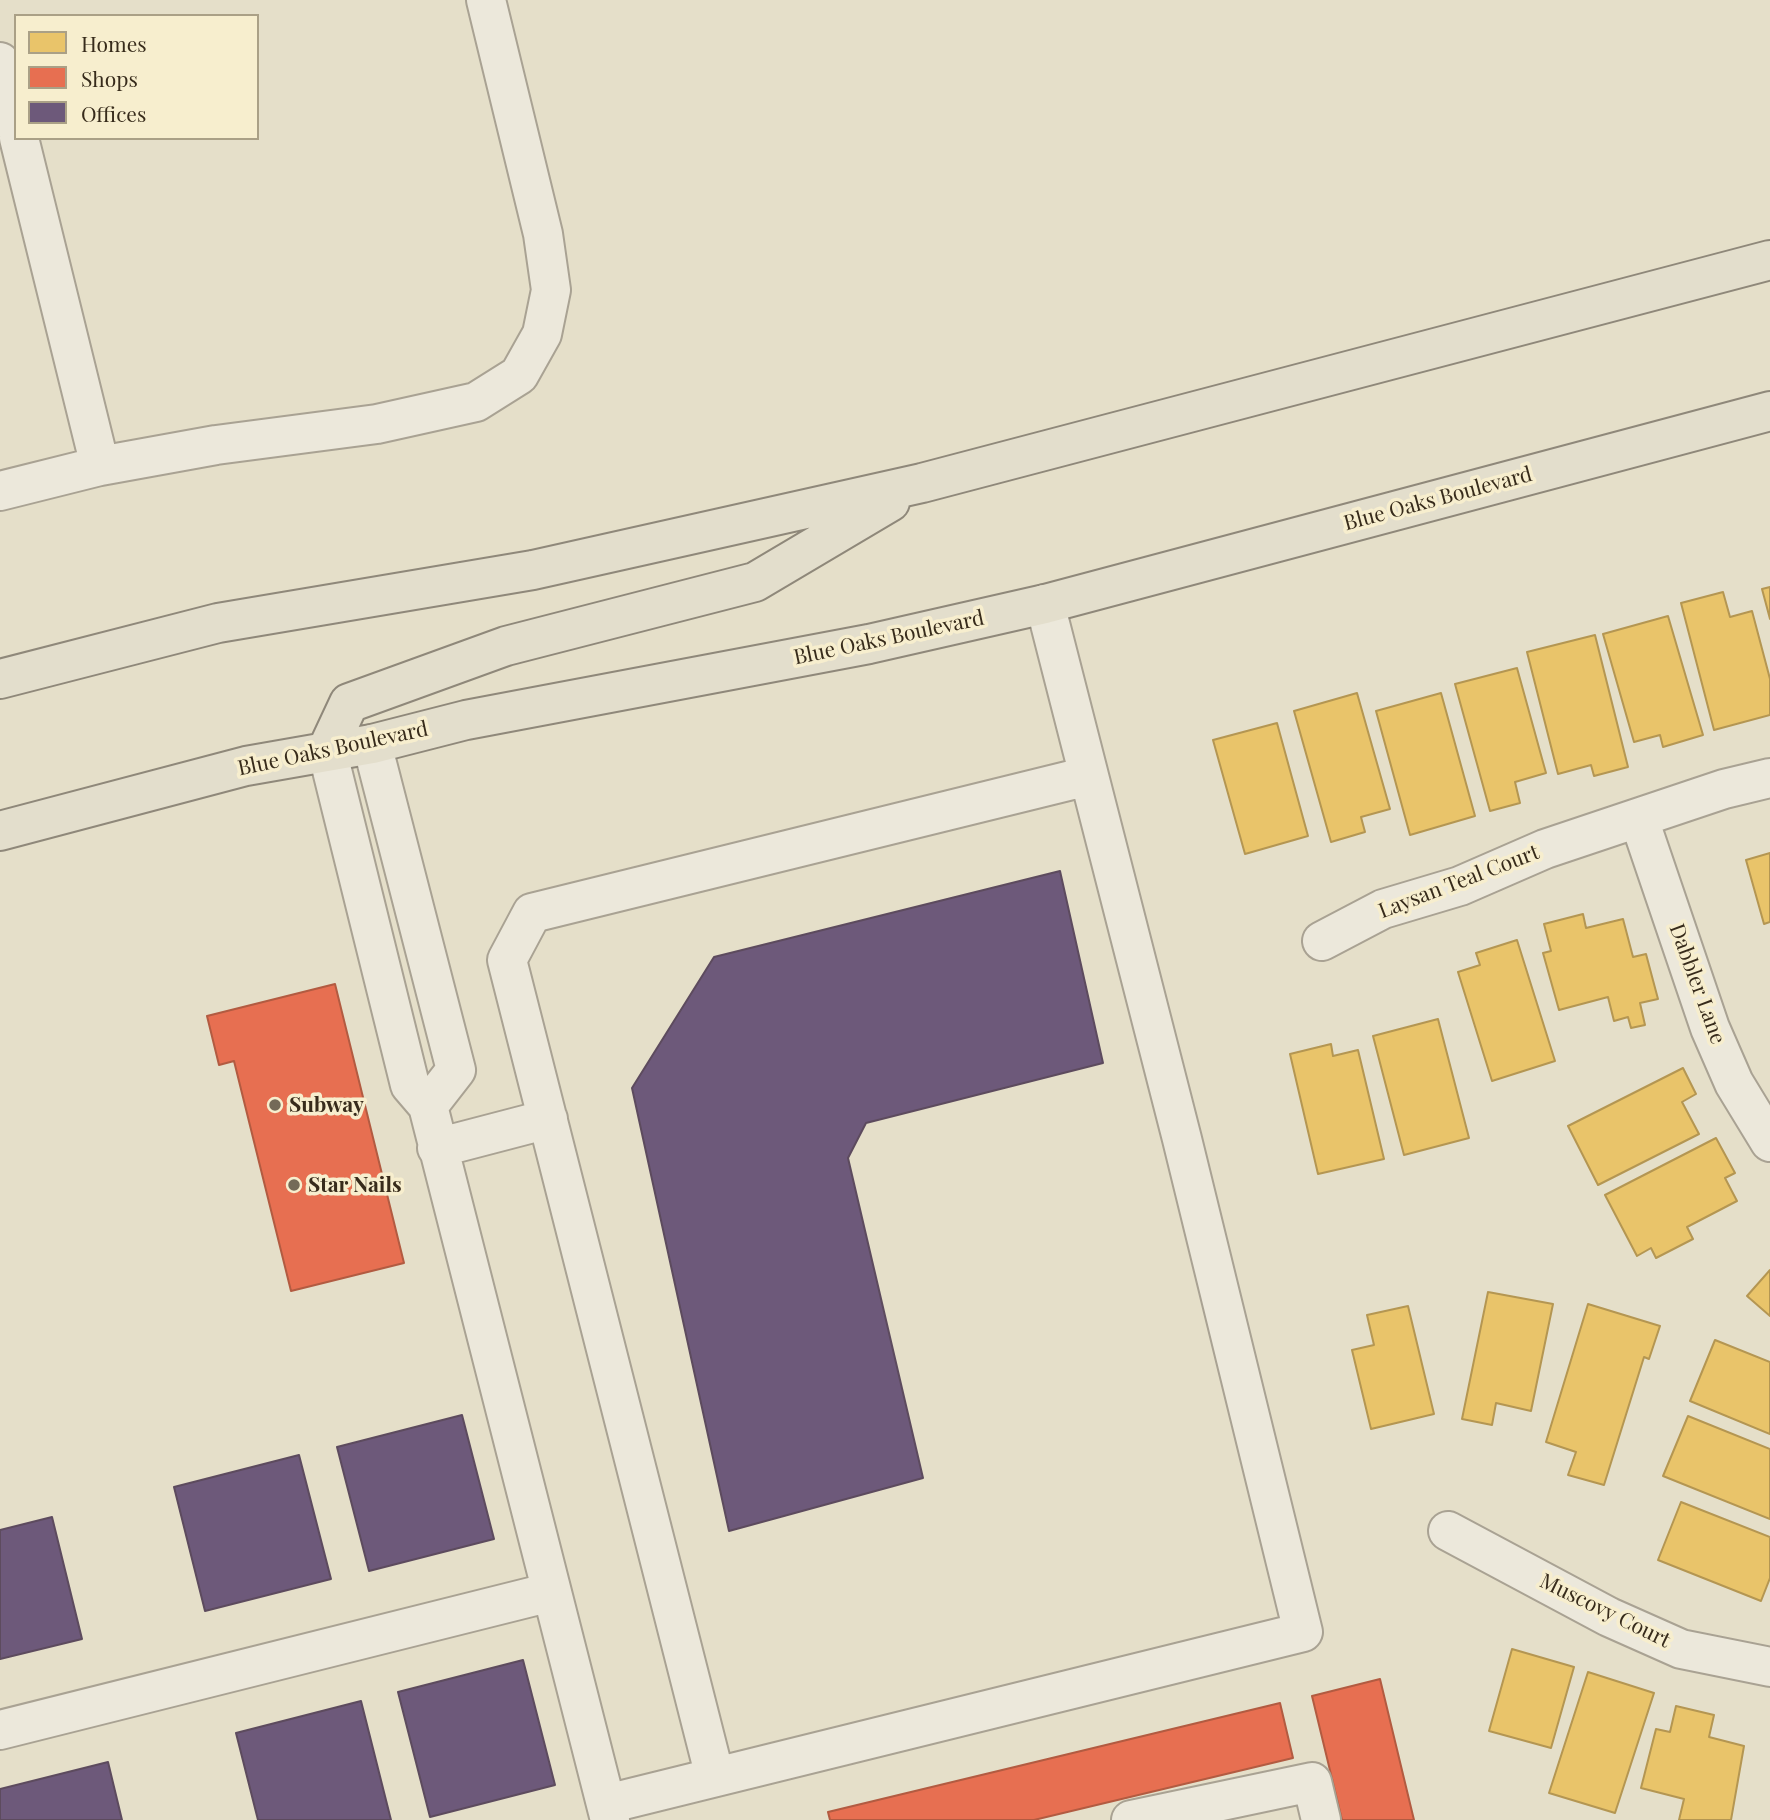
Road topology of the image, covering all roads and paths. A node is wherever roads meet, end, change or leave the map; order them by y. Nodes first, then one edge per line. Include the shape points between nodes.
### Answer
1 (486, 0) edge
2 (0, 62) edge
3 (14, 118) edge
4 (19, 140) edge
5 (1770, 260) edge
6 (1770, 411) edge
7 (100, 466) junction
8 (922, 483) junction
9 (0, 491) edge
10 (1045, 604) junction
11 (0, 679) edge
12 (372, 744) junction
13 (327, 750) junction
14 (1087, 776) junction
15 (1770, 778) edge
16 (1639, 819) junction
17 (0, 831) edge
18 (1322, 941) dead end
19 (428, 1106) junction
20 (548, 1119) junction
21 (1770, 1142) edge
22 (437, 1148) junction
23 (1448, 1531) dead end
24 (551, 1592) junction
25 (1770, 1667) edge
26 (0, 1730) edge
27 (715, 1777) junction
28 (609, 1812) edge
29 (1131, 1820) edge
30 (1321, 1820) edge

1 - 7 street via 551,290 542,334 519,375 476,402 377,424
2 - 3 street
4 - 7 street
5 - 8 main road
6 - 10 main road, Blue Oaks Boulevard
7 - 9 street
8 - 11 main road via 533,570 218,623
8 - 13 main road via 755,582 506,646 349,703
10 - 12 main road, Blue Oaks Boulevard via 869,644 466,720
10 - 14 street
12 - 13 main road, Blue Oaks Boulevard
12 - 19 street via 456,1070
13 - 17 main road, Blue Oaks Boulevard via 246,766
13 - 19 street via 410,1085
14 - 20 street via 533,913 507,960
14 - 27 street via 1303,1632
15 - 16 street, Laysan Teal Court
16 - 18 street, Laysan Teal Court via 1545,849 1460,886 1383,909
16 - 21 street, Dabbler Lane via 1710,1028 1734,1083
19 - 22 street
20 - 22 street
20 - 27 street
22 - 24 street
23 - 25 street, Muscovy Court via 1609,1617 1681,1648
24 - 26 street
24 - 28 street
27 - 28 street
29 - 30 street via 1312,1782

